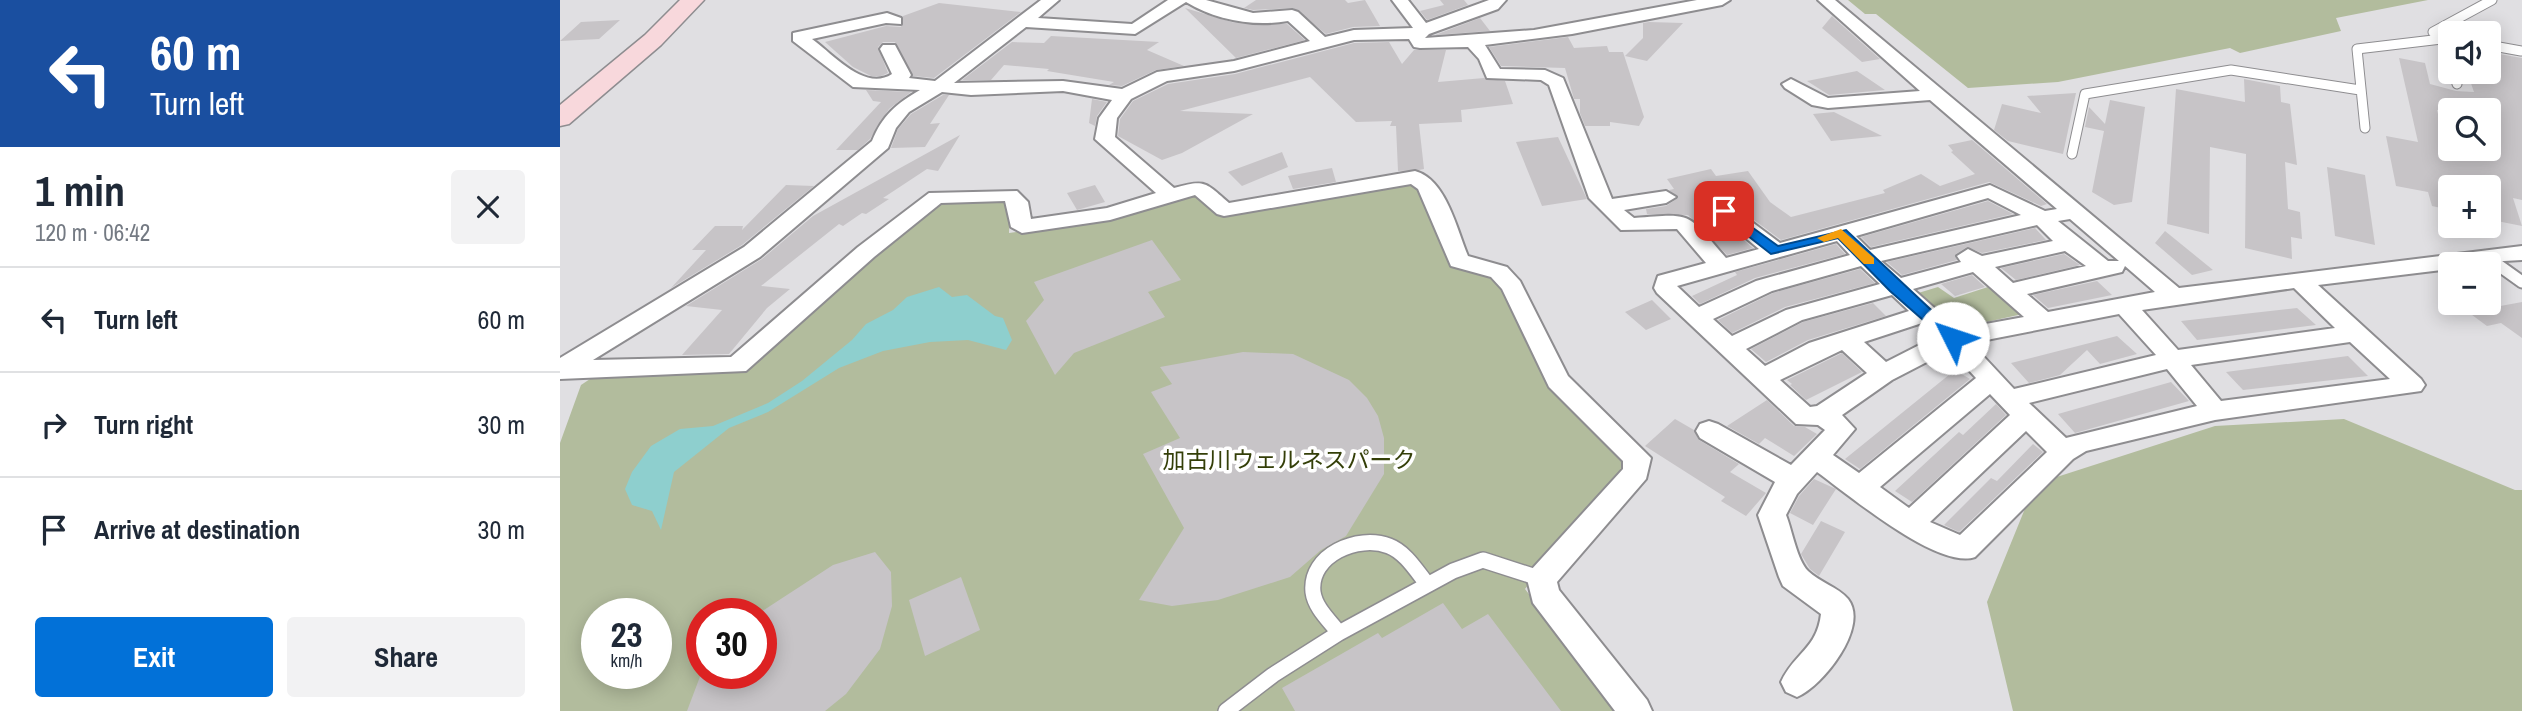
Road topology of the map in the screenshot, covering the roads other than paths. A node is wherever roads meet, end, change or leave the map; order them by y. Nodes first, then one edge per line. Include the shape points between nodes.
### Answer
1 (693, 0) edge
2 (1051, 0) edge
3 (1179, 0) edge
4 (1192, 0) edge
5 (1400, 0) edge
6 (1498, 0) edge
7 (1722, 0) edge
8 (1826, 0) edge
9 (2492, 0) edge
10 (895, 21) dead end
11 (2453, 21) edge
12 (1021, 22) junction
13 (1419, 32) junction
14 (2438, 39) edge
15 (1320, 42) junction
16 (1475, 44) junction
17 (2501, 47) edge
18 (889, 49) dead end
19 (2521, 51) edge
20 (892, 82) junction
21 (1791, 84) dead end
22 (938, 87) junction
23 (2360, 90) junction
24 (1934, 94) junction
25 (1125, 95) junction
26 (560, 118) edge
27 (2365, 128) dead end
28 (2072, 154) dead end
29 (1710, 189) dead end
30 (1170, 195) junction
31 (1666, 197) dead end
32 (1607, 206) junction
33 (1917, 212) junction
34 (2076, 212) junction
35 (2041, 217) junction
36 (1841, 233) junction
37 (1945, 236) junction
38 (2069, 244) junction
39 (1776, 251) junction
40 (2522, 253) edge
41 (2501, 255) edge
42 (1866, 258) junction
43 (2135, 263) junction
44 (2438, 263) edge
45 (1719, 264) junction
46 (1978, 264) junction
47 (2501, 267) edge
48 (2104, 269) junction
49 (2298, 280) junction
50 (2522, 282) edge
51 (1895, 287) junction
52 (2009, 291) junction
53 (2174, 296) junction
54 (2124, 305) junction
55 (1926, 314) junction
56 (1697, 317) junction
57 (2044, 321) junction
58 (2354, 333) junction
59 (1953, 338) junction
60 (1847, 340) junction
61 (1730, 347) junction
62 (2172, 359) junction
63 (1883, 374) junction
64 (1763, 378) junction
65 (2009, 398) junction
66 (2216, 411) junction
67 (1824, 415) junction
68 (1709, 431) dead end
69 (2064, 452) junction
70 (1814, 455) junction
71 (1793, 479) junction
72 (1860, 488) junction
73 (1910, 524) junction
74 (1542, 579) junction
75 (1427, 584) junction
76 (1339, 633) junction
77 (1797, 682) dead end
78 (1226, 711) edge
79 (1634, 711) edge

1 - 26 main road
2 - 12 street
3 - 12 street via 1135,29
4 - 15 street via 1239,18 1292,15
5 - 13 street
6 - 13 street
7 - 16 street
8 - 24 street
9 - 11 lane
10 - 20 street via 887,18 799,37 859,83
12 - 22 street
13 - 15 street via 1354,35
13 - 16 street via 1420,43
14 - 23 lane via 2357,50
15 - 25 street via 1234,66 1163,76
16 - 32 street via 1493,74 1545,75 1557,82 1594,187
17 - 19 lane
18 - 20 street via 902,75
20 - 22 street
21 - 24 street via 1828,103
22 - 25 street via 1063,86
22 - 30 street via 902,108 881,144 752,252 560,370 737,365 866,251 936,197 1010,195 1018,202 1022,227 1110,214
23 - 27 lane
23 - 28 lane via 2231,70 2085,94
24 - 34 street
25 - 30 street via 1108,118 1105,139
29 - 39 street via 1724,211
30 - 74 street via 1199,187 1224,210 1415,177 1427,186 1459,261 1499,272 1512,286 1558,381 1637,458 1636,472
31 - 32 street
32 - 45 street via 1629,225 1685,224
33 - 35 street via 1990,191
33 - 36 street
33 - 37 street
34 - 35 street
34 - 43 street
35 - 37 street
35 - 38 street
36 - 39 street
36 - 42 street
37 - 42 street
37 - 46 street
38 - 46 street
38 - 48 street
39 - 45 street
40 - 41 street
42 - 51 street
42 - 56 street via 1764,286
43 - 48 street
43 - 53 street
44 - 49 street
45 - 56 street via 1666,281 1665,288
46 - 51 street
46 - 52 street
47 - 50 lane
48 - 52 street
49 - 53 street
49 - 58 street
51 - 55 street
51 - 61 street via 1794,315
52 - 57 street
53 - 54 street
54 - 57 street
54 - 62 street
55 - 59 street
55 - 60 street
56 - 61 street
57 - 59 street
58 - 62 street
58 - 66 street via 2412,385
59 - 63 street
59 - 65 street
60 - 63 street
60 - 64 street via 1818,349
61 - 64 street
62 - 65 street
62 - 66 street
63 - 67 street
64 - 67 street via 1805,417
65 - 69 street
65 - 72 street
65 - 73 street
66 - 69 street via 2078,443
67 - 70 street via 1842,429
68 - 71 street
69 - 73 street via 1965,549
70 - 71 street
70 - 72 street
71 - 77 street via 1772,516 1778,540 1794,577 1837,608 1834,639
72 - 73 street
74 - 75 lane via 1483,560
74 - 79 street via 1544,594
75 - 76 lane
75 - 76 lane via 1408,560 1386,544 1366,540 1341,549 1321,567 1312,584 1314,600
76 - 78 lane

